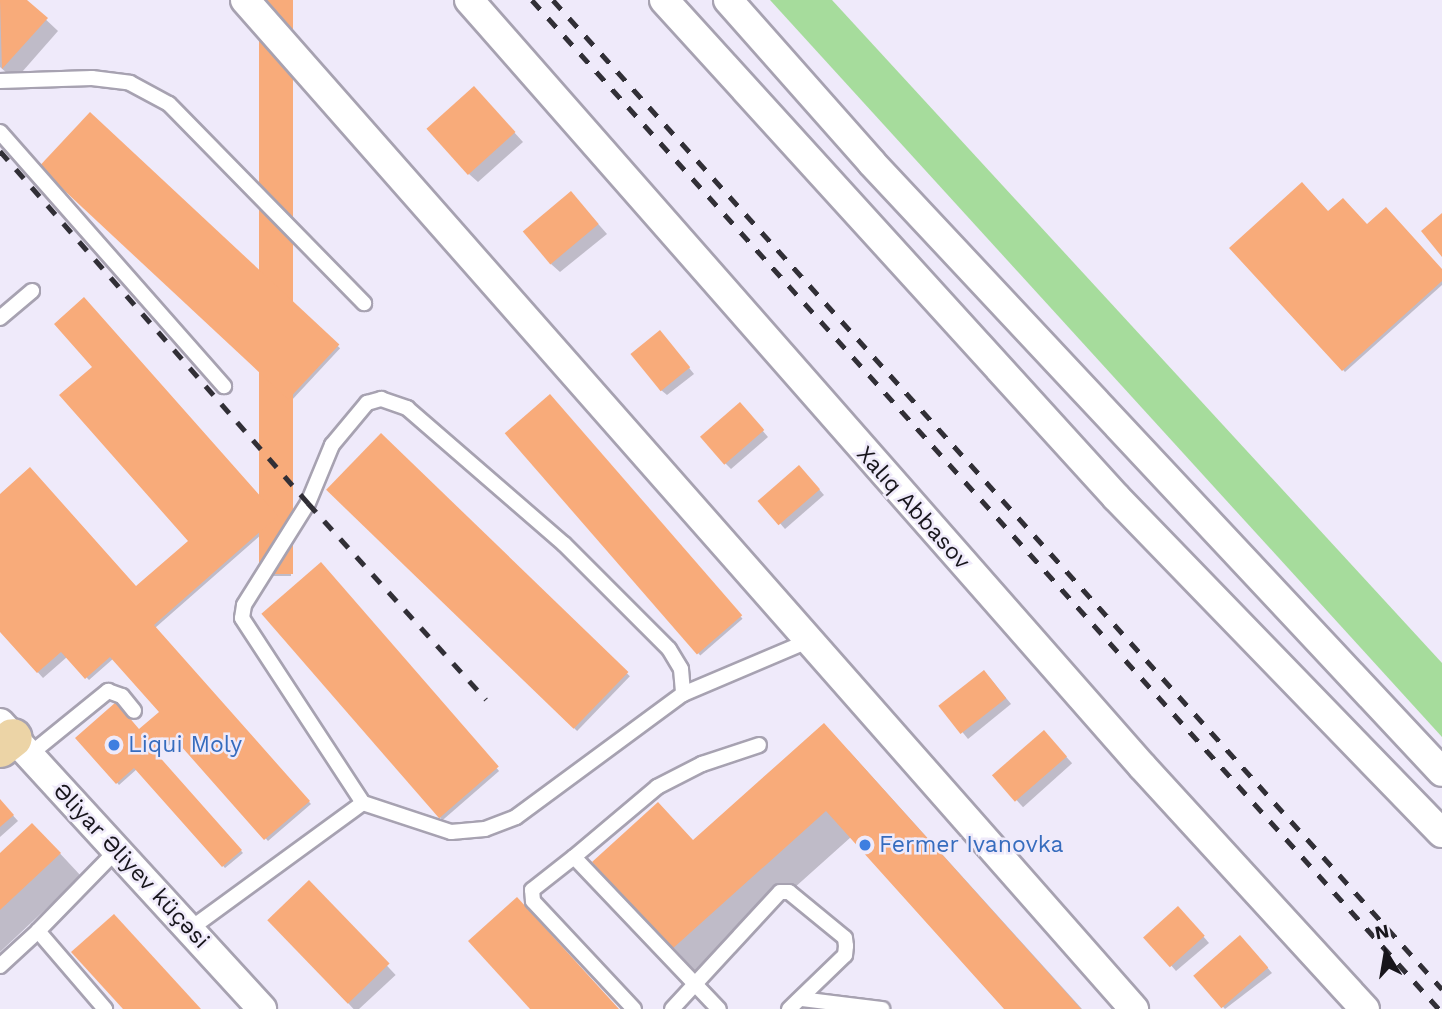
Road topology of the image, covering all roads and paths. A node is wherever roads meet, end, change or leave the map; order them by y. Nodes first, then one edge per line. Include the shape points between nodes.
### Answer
1 (245, 0) edge
2 (469, 0) edge
3 (664, 0) edge
4 (728, 0) edge
5 (0, 82) edge
6 (0, 132) edge
7 (32, 291) dead end
8 (365, 303) dead end
9 (0, 318) edge
10 (224, 386) dead end
11 (810, 640) junction
12 (683, 694) junction
13 (134, 710) dead end
14 (11, 741) edge
15 (759, 745) dead end
16 (1442, 772) edge
17 (363, 803) junction
18 (1442, 834) edge
19 (117, 850) junction
20 (574, 857) junction
21 (190, 929) junction
22 (38, 931) junction
23 (0, 966) edge
24 (694, 982) junction
25 (801, 999) junction
26 (105, 1009) edge
27 (262, 1009) edge
28 (634, 1009) edge
29 (672, 1009) edge
30 (719, 1009) edge
31 (789, 1009) edge
32 (882, 1009) edge
33 (1134, 1009) edge
34 (1365, 1009) edge

1 - 11 street
2 - 34 street, Xalıq Abbasov via 1142,766
3 - 18 street via 1116,496
4 - 16 street via 872,163
5 - 8 lane via 92,78 130,83 169,104
6 - 10 lane
7 - 9 lane
11 - 12 lane
11 - 33 street
12 - 17 lane via 516,817 485,829 451,832
12 - 17 lane via 681,669 669,649 564,544 407,408 381,399 367,403 332,445 308,503 244,605 242,618
13 - 14 lane via 122,696 108,691
14 - 19 street, Əliyar Əliyev küçəsi
15 - 20 lane via 702,764 656,787
17 - 21 lane
19 - 21 street, Əliyar Əliyev küçəsi
19 - 22 lane
20 - 24 lane
20 - 28 lane via 532,890 534,901
21 - 27 street, Əliyar Əliyev küçəsi
22 - 23 lane
22 - 26 lane
24 - 25 lane via 780,892 789,891 845,938 846,946 845,955
24 - 29 lane
24 - 30 lane
25 - 31 lane
25 - 32 lane

